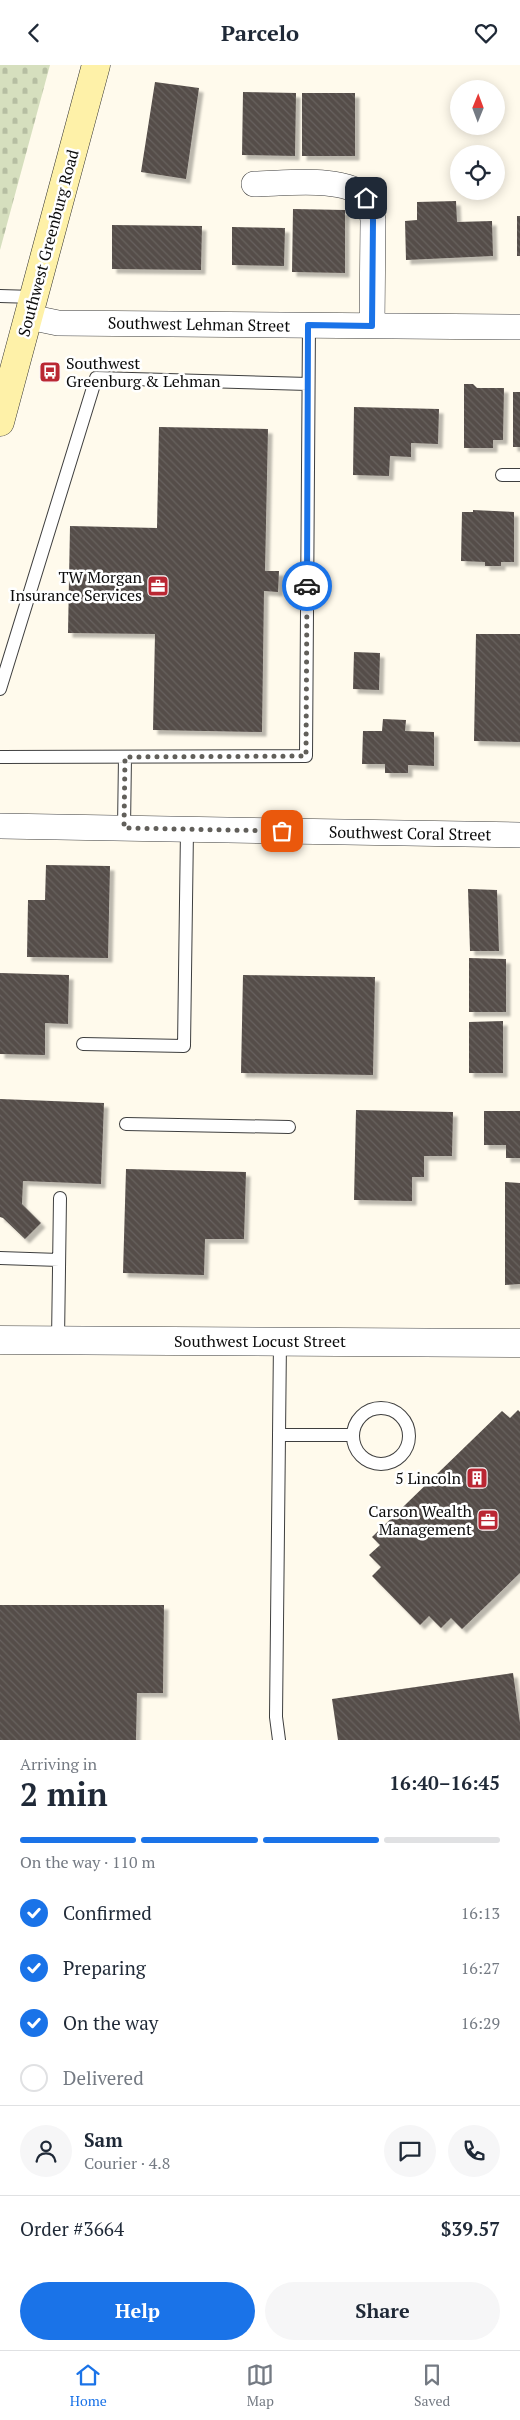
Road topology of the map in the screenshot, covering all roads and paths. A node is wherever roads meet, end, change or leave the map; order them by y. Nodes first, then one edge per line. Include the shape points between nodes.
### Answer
1 (96, 65) edge
2 (254, 184) dead end
3 (0, 296) edge
4 (31, 307) junction
5 (308, 325) junction
6 (372, 326) junction
7 (520, 327) edge
8 (308, 384) junction
9 (0, 422) edge
10 (502, 475) dead end
11 (520, 475) edge
12 (0, 689) edge
13 (0, 757) edge
14 (125, 757) junction
15 (0, 826) edge
16 (124, 828) junction
17 (187, 829) junction
18 (520, 835) edge
19 (83, 1044) dead end
20 (126, 1124) dead end
21 (288, 1127) dead end
22 (60, 1198) dead end
23 (0, 1258) edge
24 (59, 1260) junction
25 (0, 1339) edge
26 (58, 1340) junction
27 (280, 1341) junction
28 (520, 1343) edge
29 (279, 1435) junction
30 (352, 1435) junction
31 (279, 1740) edge

1 - 4 main road, Southwest Greenburg Road
2 - 6 street via 337,184 366,198 373,220
3 - 4 lane
4 - 5 street, Southwest Lehman Street via 58,323
4 - 9 main road, Southwest Greenburg Road
5 - 6 street, Southwest Lehman Street
5 - 8 lane
6 - 7 street, Southwest Lehman Street
8 - 12 lane via 96,378
8 - 14 lane via 306,756
10 - 11 lane
13 - 14 lane
14 - 16 lane
15 - 16 street, Southwest Coral Street
16 - 17 street, Southwest Coral Street
17 - 18 street, Southwest Coral Street
17 - 19 lane via 184,1046
20 - 21 lane
22 - 24 lane
23 - 24 lane
24 - 26 lane
25 - 26 street, Southwest Locust Street
26 - 27 street, Southwest Locust Street
27 - 28 street, Southwest Locust Street
27 - 29 lane
29 - 30 lane
29 - 31 lane via 276,1708
30 - 30 lane via 360,1456 380,1464 391,1463 400,1456 407,1447 409,1436 401,1417 392,1410 381,1408 361,1416

